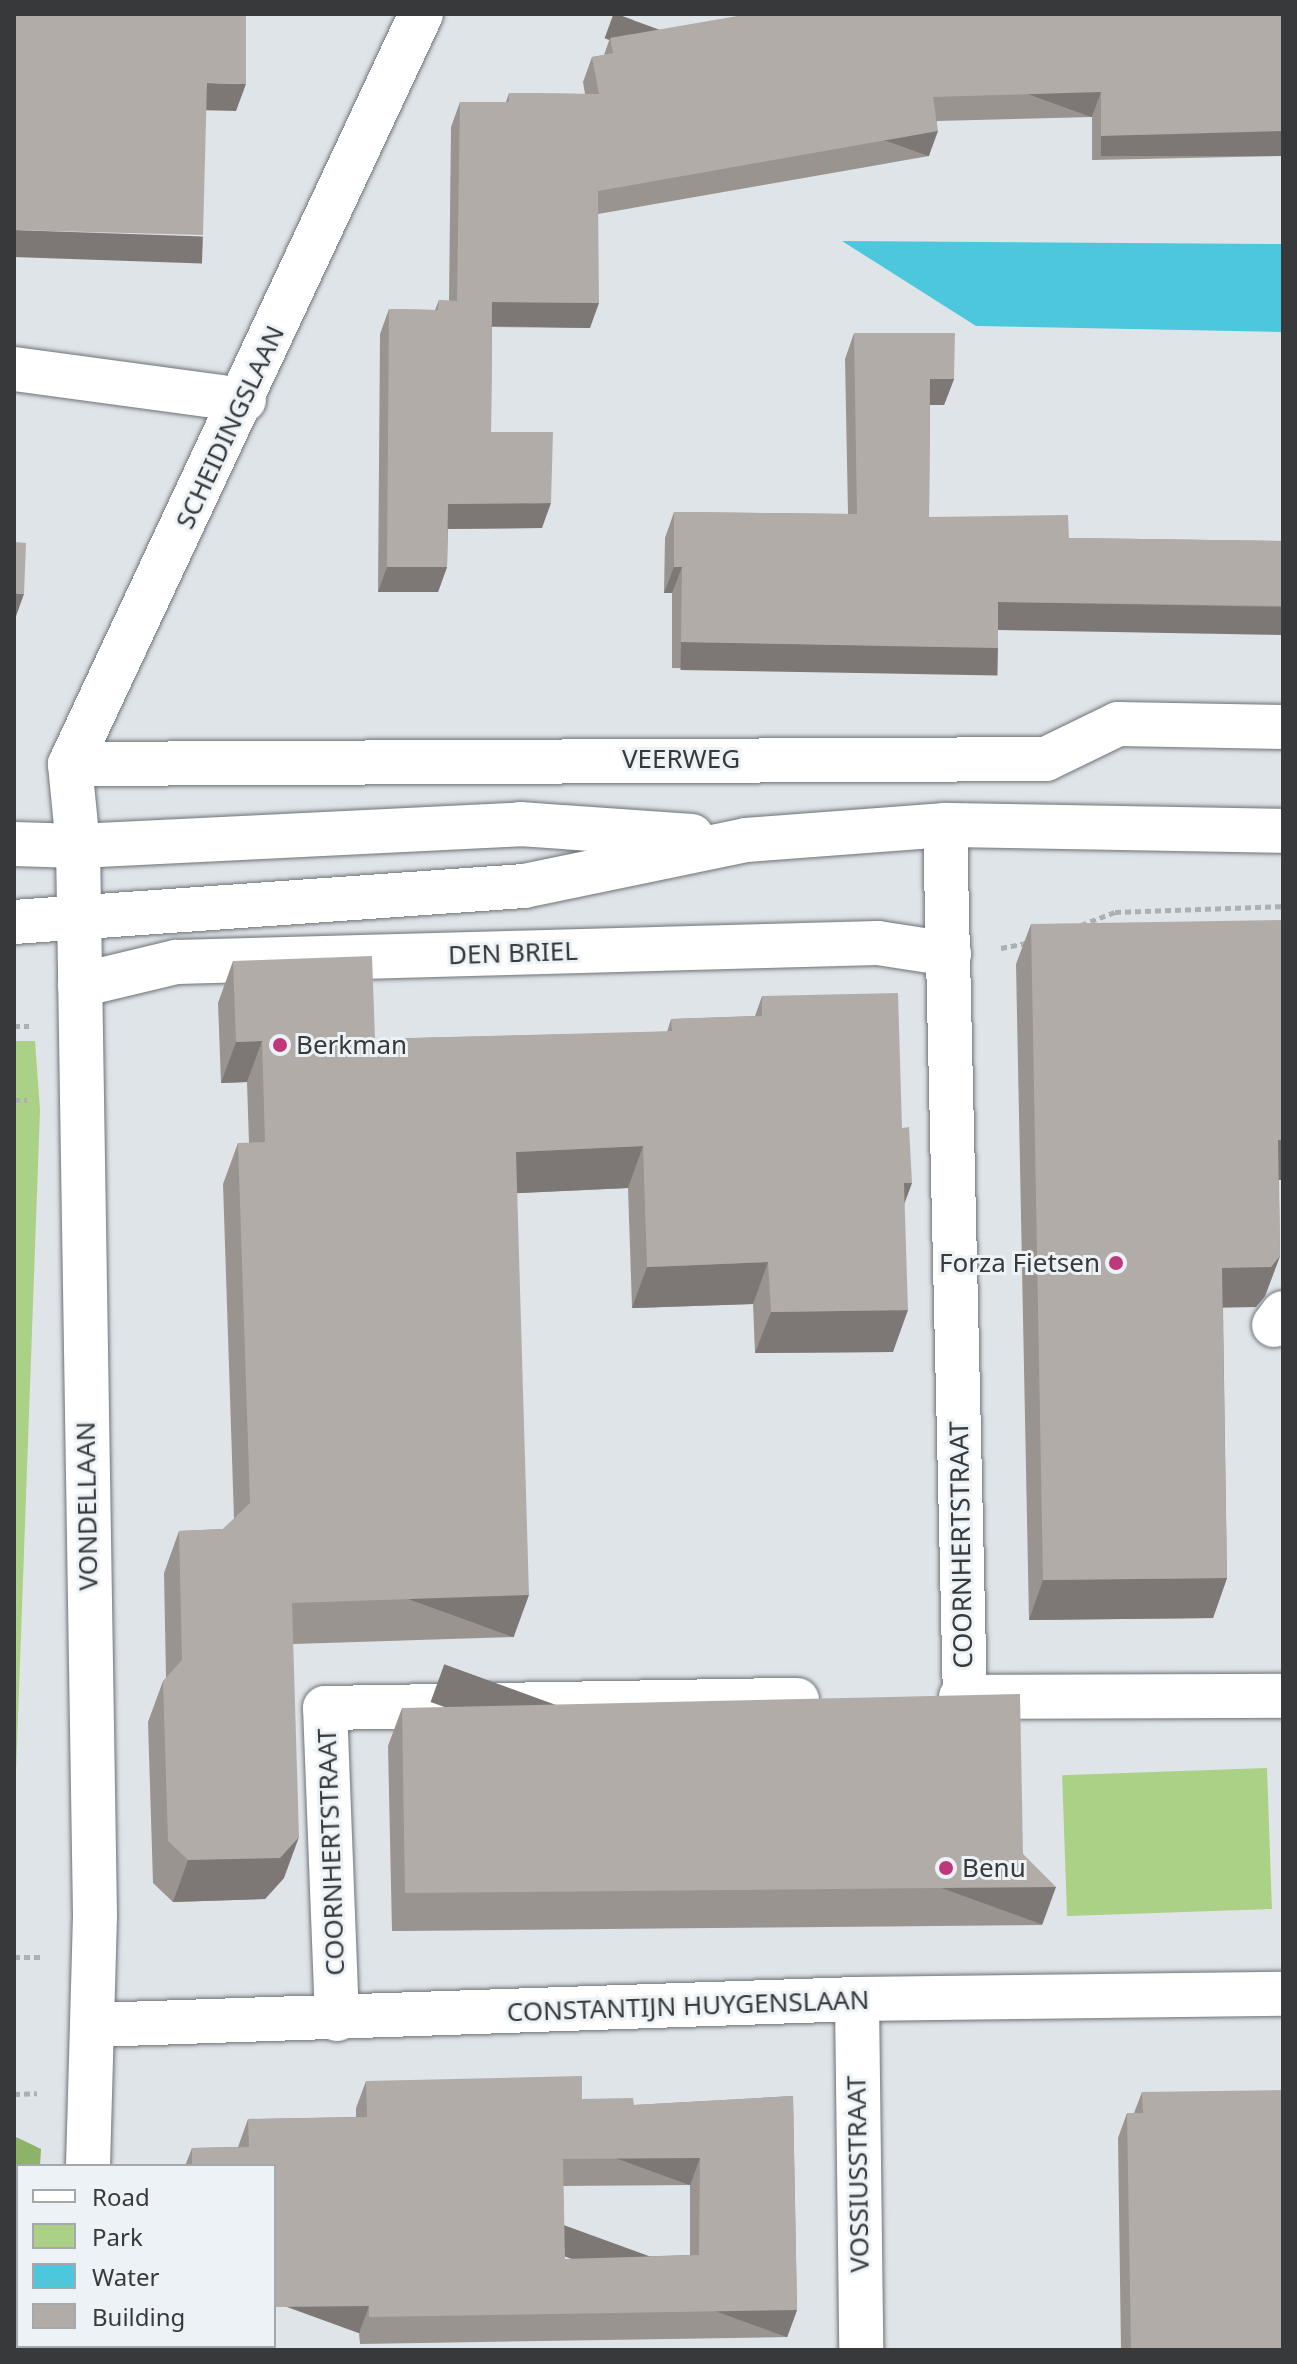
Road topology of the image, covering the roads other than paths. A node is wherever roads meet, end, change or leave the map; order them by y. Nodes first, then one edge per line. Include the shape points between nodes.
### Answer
1 (421, 14) edge
2 (14, 369) edge
3 (244, 400) junction
4 (1283, 727) edge
5 (70, 764) junction
6 (945, 825) junction
7 (1283, 831) edge
8 (746, 840) junction
9 (14, 844) edge
10 (78, 846) junction
11 (79, 919) junction
12 (14, 922) edge
13 (949, 954) junction
14 (80, 985) junction
15 (1283, 1696) edge
16 (965, 1697) junction
17 (917, 1698) edge
18 (837, 1699) edge
19 (1283, 1994) edge
20 (857, 1999) junction
21 (337, 2019) junction
22 (94, 2025) junction
23 (88, 2164) edge
24 (861, 2350) edge

1 - 3 street, SCHEIDINGSLAAN
2 - 3 street
3 - 5 street, SCHEIDINGSLAAN
4 - 5 street, VEERWEG via 1118,724 1046,759
5 - 10 street
6 - 7 street
6 - 8 street
6 - 13 street, COORNHERTSTRAAT
8 - 10 street via 520,824
8 - 11 street via 524,886
9 - 10 street
10 - 11 street, VONDELLAAN
11 - 12 street
11 - 14 street, VONDELLAAN
13 - 14 street, DEN BRIEL via 878,943 192,961
13 - 16 street, COORNHERTSTRAAT
14 - 22 street, VONDELLAAN
15 - 16 street
16 - 17 street, COORNHERTSTRAAT
18 - 21 street, COORNHERTSTRAAT via 325,1708
19 - 20 street, CONSTANTIJN HUYGENSLAAN
20 - 21 street, CONSTANTIJN HUYGENSLAAN
20 - 24 street, VOSSIUSSTRAAT
21 - 22 street, CONSTANTIJN HUYGENSLAAN
22 - 23 street, VONDELLAAN

